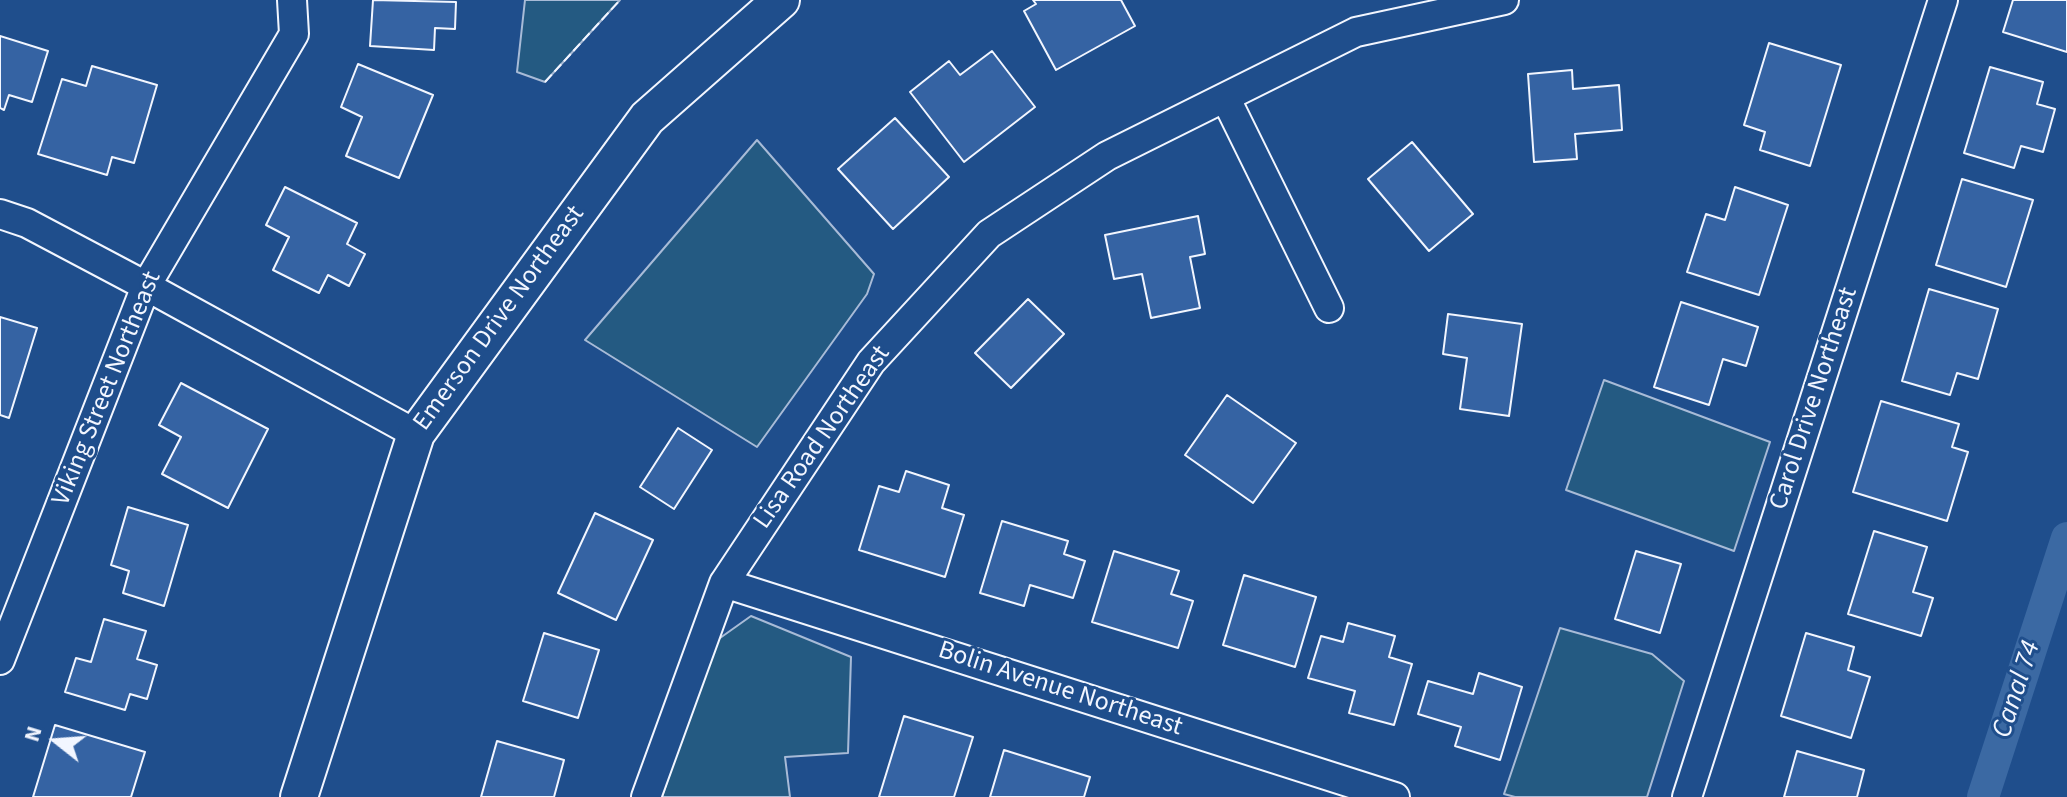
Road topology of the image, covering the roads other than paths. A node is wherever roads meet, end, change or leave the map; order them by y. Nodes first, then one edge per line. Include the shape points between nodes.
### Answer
1 (292, 0) edge
2 (781, 0) edge
3 (1504, 0) edge
4 (1934, 0) edge
5 (1943, 0) edge
6 (1226, 99) junction
7 (0, 214) edge
8 (146, 286) junction
9 (1329, 308) dead end
10 (416, 434) junction
11 (724, 583) junction
12 (1, 653) edge
13 (299, 797) edge
14 (646, 797) edge
15 (1395, 797) edge
16 (1687, 797) edge

1 - 8 street, Viking Street Northeast via 294,34
2 - 10 street, Emerson Drive Northeast via 647,118
3 - 6 street, Lisa Road Northeast via 1356,32
4 - 5 street
5 - 16 street, Carol Drive Northeast
6 - 9 street
6 - 11 street, Lisa Road Northeast via 1107,156 989,234 871,362
7 - 8 street
8 - 10 street
8 - 12 street, Viking Street Northeast
10 - 13 street, Emerson Drive Northeast
11 - 14 street, Lisa Road Northeast
11 - 15 street, Bolin Avenue Northeast

